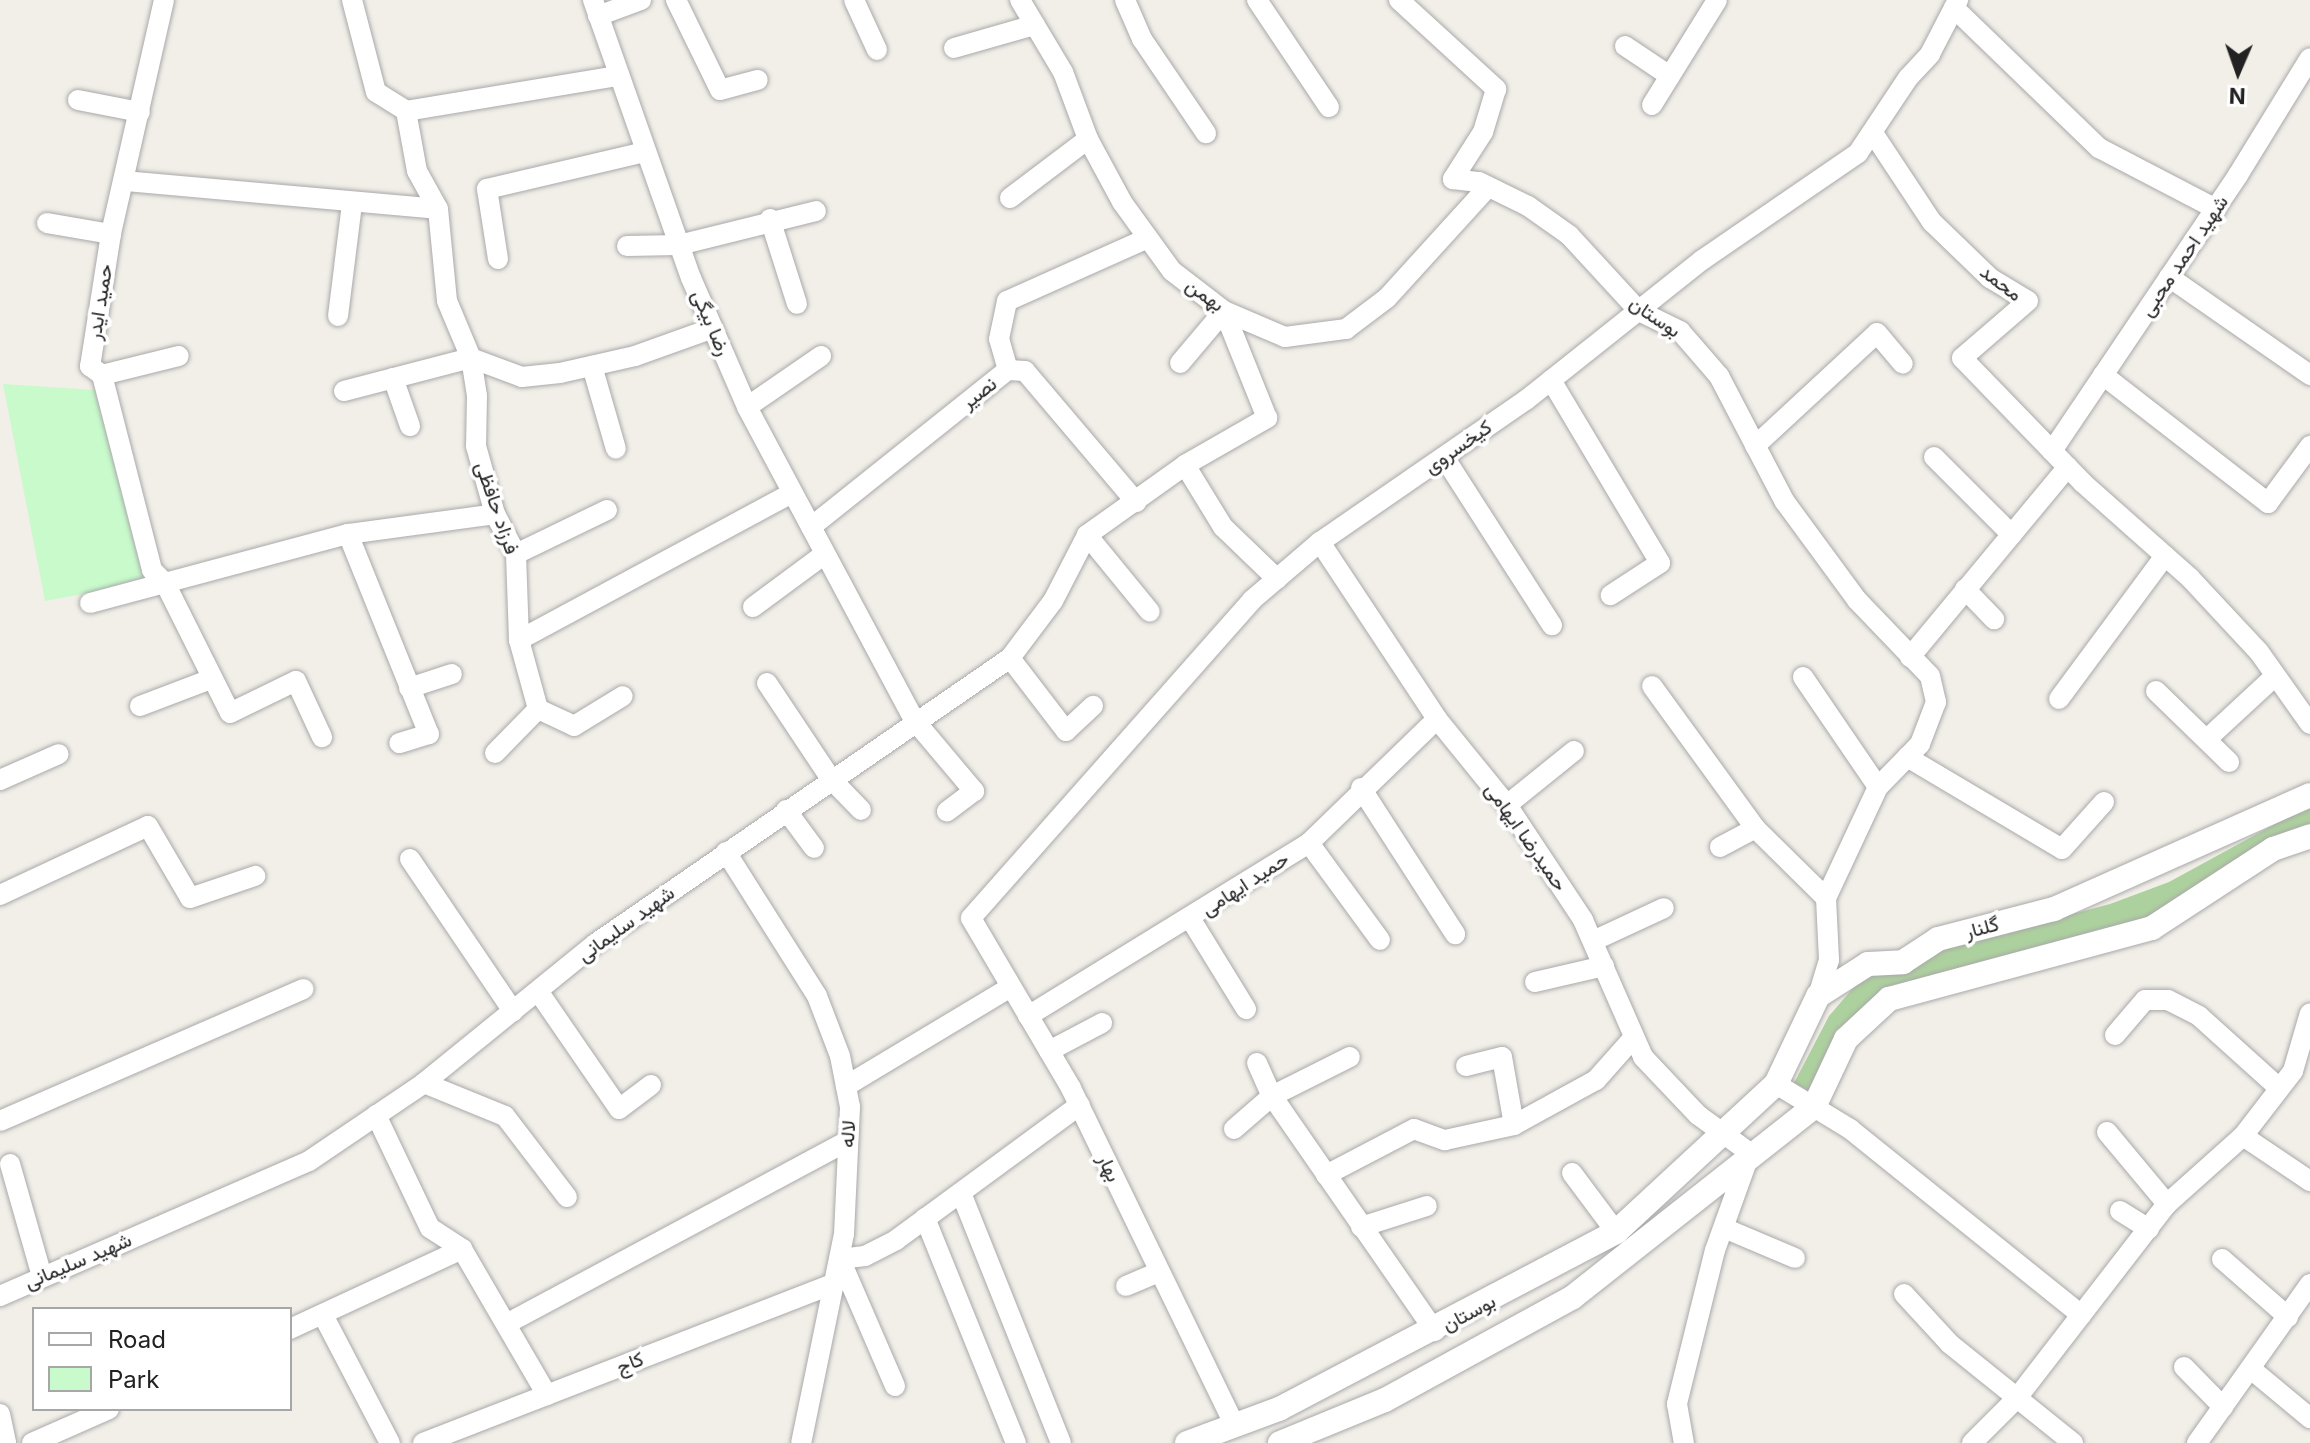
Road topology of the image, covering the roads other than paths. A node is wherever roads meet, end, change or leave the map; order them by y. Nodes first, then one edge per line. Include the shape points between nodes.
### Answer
1 (164, 0) edge
2 (352, 0) edge
3 (641, 0) edge
4 (676, 0) edge
5 (854, 0) edge
6 (1020, 0) edge
7 (1125, 0) edge
8 (1257, 0) edge
9 (1399, 0) edge
10 (1717, 0) edge
11 (1956, 4) edge
12 (596, 8) edge
13 (1035, 25) junction
14 (1625, 46) dead end
15 (954, 48) dead end
16 (877, 50) dead end
17 (2310, 58) edge
18 (617, 76) junction
19 (1670, 76) junction
20 (758, 80) dead end
21 (78, 100) dead end
22 (1652, 105) dead end
23 (1329, 107) dead end
24 (406, 111) junction
25 (140, 112) junction
26 (1206, 133) dead end
27 (1873, 133) junction
28 (1088, 139) junction
29 (645, 152) junction
30 (125, 181) junction
31 (1488, 187) junction
32 (1010, 198) dead end
33 (352, 204) junction
34 (438, 209) junction
35 (2216, 209) junction
36 (816, 211) dead end
37 (770, 219) junction
38 (47, 223) dead end
39 (111, 234) junction
40 (1148, 238) junction
41 (679, 245) junction
42 (627, 246) dead end
43 (498, 259) dead end
44 (2169, 277) junction
45 (797, 304) dead end
46 (1224, 311) junction
47 (1639, 311) junction
48 (338, 316) dead end
49 (713, 328) junction
50 (179, 356) dead end
51 (821, 356) dead end
52 (471, 358) junction
53 (1180, 363) dead end
54 (1903, 364) dead end
55 (592, 366) junction
56 (1008, 370) junction
57 (102, 375) junction
58 (2103, 375) junction
59 (2310, 375) edge
60 (393, 378) junction
61 (1551, 380) junction
62 (344, 391) dead end
63 (747, 407) junction
64 (410, 426) dead end
65 (1755, 446) junction
66 (2310, 446) edge
67 (616, 449) dead end
68 (2052, 451) junction
69 (1444, 457) junction
70 (1934, 457) dead end
71 (1185, 465) junction
72 (2068, 467) junction
73 (792, 493) junction
74 (1136, 502) junction
75 (607, 510) dead end
76 (495, 514) junction
77 (811, 527) junction
78 (348, 534) junction
79 (1087, 535) junction
80 (2012, 535) junction
81 (1320, 542) junction
82 (516, 554) junction
83 (822, 556) junction
84 (2165, 556) junction
85 (1277, 579) junction
86 (165, 583) junction
87 (1965, 589) junction
88 (1611, 595) dead end
89 (90, 603) dead end
90 (753, 607) dead end
91 (1150, 612) dead end
92 (1994, 619) dead end
93 (1552, 625) dead end
94 (519, 640) junction
95 (1910, 657) junction
96 (1010, 658) junction
97 (452, 674) dead end
98 (2275, 676) junction
99 (1803, 677) dead end
100 (211, 679) junction
101 (767, 683) dead end
102 (1652, 686) dead end
103 (409, 688) junction
104 (2156, 691) dead end
105 (623, 696) dead end
106 (2059, 699) dead end
107 (140, 706) dead end
108 (1093, 706) dead end
109 (538, 709) junction
110 (1437, 719) junction
111 (915, 721) junction
112 (2310, 724) edge
113 (322, 737) dead end
114 (2207, 739) junction
115 (399, 743) dead end
116 (1574, 751) dead end
117 (495, 753) dead end
118 (59, 754) dead end
119 (1907, 757) junction
120 (2229, 762) dead end
121 (831, 779) junction
122 (0, 780) edge
123 (1878, 787) junction
124 (1361, 788) junction
125 (2310, 795) edge
126 (2104, 802) dead end
127 (1507, 805) junction
128 (786, 810) junction
129 (861, 810) dead end
130 (947, 811) dead end
131 (1755, 828) junction
132 (2310, 836) edge
133 (1309, 843) junction
134 (1720, 847) dead end
135 (814, 848) dead end
136 (726, 852) junction
137 (410, 859) dead end
138 (255, 876) dead end
139 (0, 895) edge
140 (1826, 898) junction
141 (1664, 908) dead end
142 (971, 918) joint
143 (1190, 918) junction
144 (1455, 934) dead end
145 (1380, 940) dead end
146 (1593, 941) junction
147 (1604, 966) junction
148 (1535, 982) dead end
149 (1009, 988) junction
150 (303, 989) dead end
151 (538, 991) junction
152 (1818, 996) junction
153 (1246, 1009) dead end
154 (513, 1011) junction
155 (2310, 1013) edge
156 (1028, 1016) junction
157 (1102, 1023) dead end
158 (2115, 1035) dead end
159 (1634, 1037) junction
160 (1049, 1051) junction
161 (1350, 1057) dead end
162 (1257, 1063) dead end
163 (1466, 1066) dead end
164 (424, 1083) junction
165 (1776, 1084) junction
166 (651, 1085) dead end
167 (846, 1086) junction
168 (2279, 1088) junction
169 (1272, 1096) junction
170 (1080, 1105) junction
171 (1814, 1107) junction
172 (376, 1115) junction
173 (0, 1121) edge
174 (1514, 1125) junction
175 (1234, 1129) dead end
176 (2107, 1132) dead end
177 (1719, 1134) junction
178 (2243, 1136) junction
179 (847, 1141) junction
180 (1750, 1153) junction
181 (10, 1164) dead end
182 (1572, 1173) dead end
183 (1326, 1175) junction
184 (2310, 1181) edge
185 (961, 1193) junction
186 (567, 1197) dead end
187 (2167, 1204) junction
188 (1427, 1206) dead end
189 (2120, 1211) dead end
190 (925, 1218) junction
191 (1361, 1227) junction
192 (1724, 1228) junction
193 (2149, 1229) junction
194 (1616, 1232) junction
195 (462, 1249) junction
196 (1795, 1258) dead end
197 (840, 1259) junction
198 (2222, 1259) dead end
199 (41, 1273) junction
200 (1157, 1273) junction
201 (836, 1283) junction
202 (2310, 1284) edge
203 (1126, 1286) dead end
204 (1904, 1294) dead end
205 (0, 1296) edge
206 (323, 1315) junction
207 (2081, 1315) junction
208 (2288, 1317) junction
209 (508, 1323) junction
210 (292, 1328) edge
211 (1435, 1331) junction
212 (2184, 1367) dead end
213 (2251, 1369) junction
214 (895, 1386) dead end
215 (547, 1395) junction
216 (2017, 1398) junction
217 (2223, 1407) junction
218 (104, 1411) edge
219 (0, 1414) edge
220 (2310, 1418) edge
221 (1235, 1426) junction
222 (6, 1443) edge
223 (32, 1443) edge
224 (390, 1443) edge
225 (423, 1443) edge
226 (801, 1443) edge
227 (1016, 1443) edge
228 (1061, 1443) edge
229 (1187, 1443) edge
230 (1280, 1443) edge
231 (1684, 1443) edge
232 (1972, 1443) edge
233 (2073, 1443) edge
234 (2198, 1443) edge

1 - 25 street, حمید ایدر
2 - 24 street via 376,92
3 - 12 street
4 - 20 street via 720,90
5 - 16 street
6 - 13 street, بهمن
7 - 26 street via 1142,39
8 - 23 street
9 - 31 street, بوستان via 1496,89 1483,132 1453,179
10 - 19 street
11 - 27 street, کیخسروی via 1930,54
11 - 35 street via 2099,148
12 - 18 street, رضا بیگی
13 - 15 street
13 - 28 street, بهمن via 1063,72
14 - 19 street
17 - 35 street, شهید احمد محبی
18 - 24 street
18 - 29 street, رضا بیگی
19 - 22 street
21 - 25 street
24 - 34 street, فرزاد حافظی via 417,171
25 - 30 street, حمید ایدر
27 - 47 street, کیخسروی via 1858,153 1702,260
27 - 68 street, محمد via 1932,222 1990,278 2028,301 1962,358
28 - 32 street
28 - 40 street, بهمن
29 - 41 street, رضا بیگی
29 - 43 street via 487,189
30 - 33 street
30 - 39 street, حمید ایدر
31 - 46 street, بهمن via 1387,298 1346,329 1285,337
31 - 47 street, بوستان via 1528,206 1569,235
33 - 34 street
33 - 48 street
34 - 52 street, فرزاد حافظی via 447,301
35 - 44 street, شهید احمد محبی
36 - 37 street
37 - 41 street
37 - 45 street
38 - 39 street
39 - 57 street, حمید ایدر via 90,366
40 - 46 street, بهمن via 1172,271
40 - 56 street, نصیر via 1007,301 999,339
41 - 42 street
41 - 49 street, رضا بیگی
44 - 58 street, شهید احمد محبی
44 - 59 street
46 - 53 street
46 - 71 street, شهید سلیمانی via 1267,418
47 - 61 street, کیخسروی
47 - 65 street, بوستان via 1680,331 1719,376
49 - 55 street
49 - 63 street, رضا بیگی
50 - 57 street
51 - 63 street
52 - 55 street via 522,377
52 - 60 street
52 - 76 street, فرزاد حافظی via 476,446
54 - 65 street via 1877,333
55 - 67 street
56 - 74 street via 1025,371
56 - 77 street, نصیر
57 - 86 street, حمید ایدر via 152,570
58 - 66 street via 2268,503
58 - 68 street, شهید احمد محبی
60 - 62 street
60 - 64 street
61 - 69 street, کیخسروی
61 - 88 street via 1660,563
63 - 73 street, رضا بیگی
65 - 95 street, بوستان via 1785,502 1850,590
68 - 72 street
69 - 81 street, کیخسروی
69 - 93 street
70 - 80 street
71 - 74 street, شهید سلیمانی
71 - 85 street via 1223,527
72 - 80 street
72 - 84 street
73 - 77 street, رضا بیگی
73 - 94 street
74 - 79 street, شهید سلیمانی
75 - 82 street
76 - 78 street
76 - 82 street, فرزاد حافظی
77 - 83 street, رضا بیگی
78 - 86 street
78 - 103 street
79 - 91 street
79 - 96 street, شهید سلیمانی via 1053,601
80 - 87 street
81 - 85 street, کیخسروی
81 - 110 street, حمیدرضا ایهامی
82 - 94 street, فرزاد حافظی
83 - 90 street
83 - 111 street, رضا بیگی
84 - 98 street
84 - 106 street
85 - 142 street, کیخسروی via 1252,600
86 - 89 street
86 - 100 street, حمید ایدر
87 - 92 street
87 - 95 street
94 - 109 street, فرزاد حافظی
95 - 119 street, بوستان via 1930,676 1936,702 1920,744
96 - 108 street via 1066,731
96 - 111 street, شهید سلیمانی
97 - 103 street
98 - 112 street
98 - 114 street
99 - 123 street
100 - 107 street
100 - 113 street, حمید ایدر via 230,713 296,681
101 - 121 street
102 - 131 street
103 - 115 street via 429,734
104 - 114 street
105 - 109 street via 574,726
109 - 117 street
110 - 124 street, حمید ایهامی
110 - 127 street, حمیدرضا ایهامی
111 - 121 street, شهید سلیمانی
111 - 130 street, رضا بیگی via 974,791
114 - 120 street
116 - 127 street
118 - 122 street
119 - 123 street
119 - 126 street via 2062,849
121 - 128 street, شهید سلیمانی
121 - 129 street
123 - 140 street
124 - 133 street, حمید ایهامی
124 - 144 street
125 - 152 street, گلنار via 2054,909 1938,939 1903,962 1868,964
127 - 146 street, حمیدرضا ایهامی
128 - 135 street
128 - 136 street, شهید سلیمانی
131 - 134 street
131 - 140 street
132 - 171 street, گلنار via 2273,849 2152,928 1889,999 1846,1039
133 - 143 street, حمید ایهامی
133 - 145 street
136 - 151 street, شهید سلیمانی
136 - 167 street, لاله via 817,996
137 - 154 street
138 - 139 street via 190,898 148,826
140 - 152 street via 1829,960
141 - 146 street
142 - 149 street, بهار
143 - 153 street
143 - 156 street, حمید ایهامی
146 - 147 street, حمیدرضا ایهامی
147 - 148 street
147 - 159 street, حمیدرضا ایهامی
149 - 156 street, بهار
149 - 167 street
150 - 173 street
151 - 154 street, شهید سلیمانی
151 - 166 street via 619,1109
152 - 165 street
154 - 164 street, شهید سلیمانی
155 - 168 street via 2293,1071
156 - 160 street, بهار
157 - 160 street
158 - 168 street via 2145,1000 2168,1000 2199,1016
159 - 174 street via 1596,1080
159 - 177 street, حمیدرضا ایهامی via 1643,1057
160 - 170 street, بهار
161 - 169 street
162 - 169 street
163 - 174 street via 1502,1057
164 - 172 street, شهید سلیمانی
164 - 186 street via 505,1116
165 - 171 street
165 - 177 street
167 - 179 street, لاله
168 - 178 street
169 - 175 street
169 - 183 street
170 - 185 street
170 - 200 street, بهار
171 - 180 street, گلنار
171 - 207 street via 1850,1129
172 - 195 street via 430,1228
172 - 199 street, شهید سلیمانی via 309,1161
174 - 183 street via 1445,1140 1414,1129
176 - 187 street
177 - 180 street, حمیدرضا ایهامی
177 - 194 street, بوستان
178 - 184 street
178 - 187 street
179 - 197 street, لاله
179 - 209 street
180 - 192 street
180 - 230 street, بوستان via 1573,1297 1385,1400
181 - 199 street
182 - 194 street
183 - 191 street
185 - 190 street
185 - 228 street
187 - 193 street
188 - 191 street
189 - 193 street
190 - 197 street via 865,1256
190 - 227 street
191 - 211 street
192 - 196 street
192 - 231 street via 1677,1404
193 - 207 street
194 - 211 street, بوستان
195 - 206 street
195 - 209 street
197 - 201 street, لاله
197 - 214 street
198 - 208 street
199 - 205 street, شهید سلیمانی
200 - 203 street
200 - 221 street, بهار
201 - 215 street, کاج
201 - 226 street, لاله
202 - 208 street
204 - 216 street via 1950,1344
206 - 210 street
206 - 224 street
207 - 216 street
208 - 213 street
209 - 215 street
211 - 221 street, بوستان
212 - 217 street
213 - 217 street
213 - 220 street
215 - 225 street, کاج
216 - 232 street
216 - 233 street
217 - 234 street
218 - 223 street
219 - 222 street
221 - 229 street, بوستان

